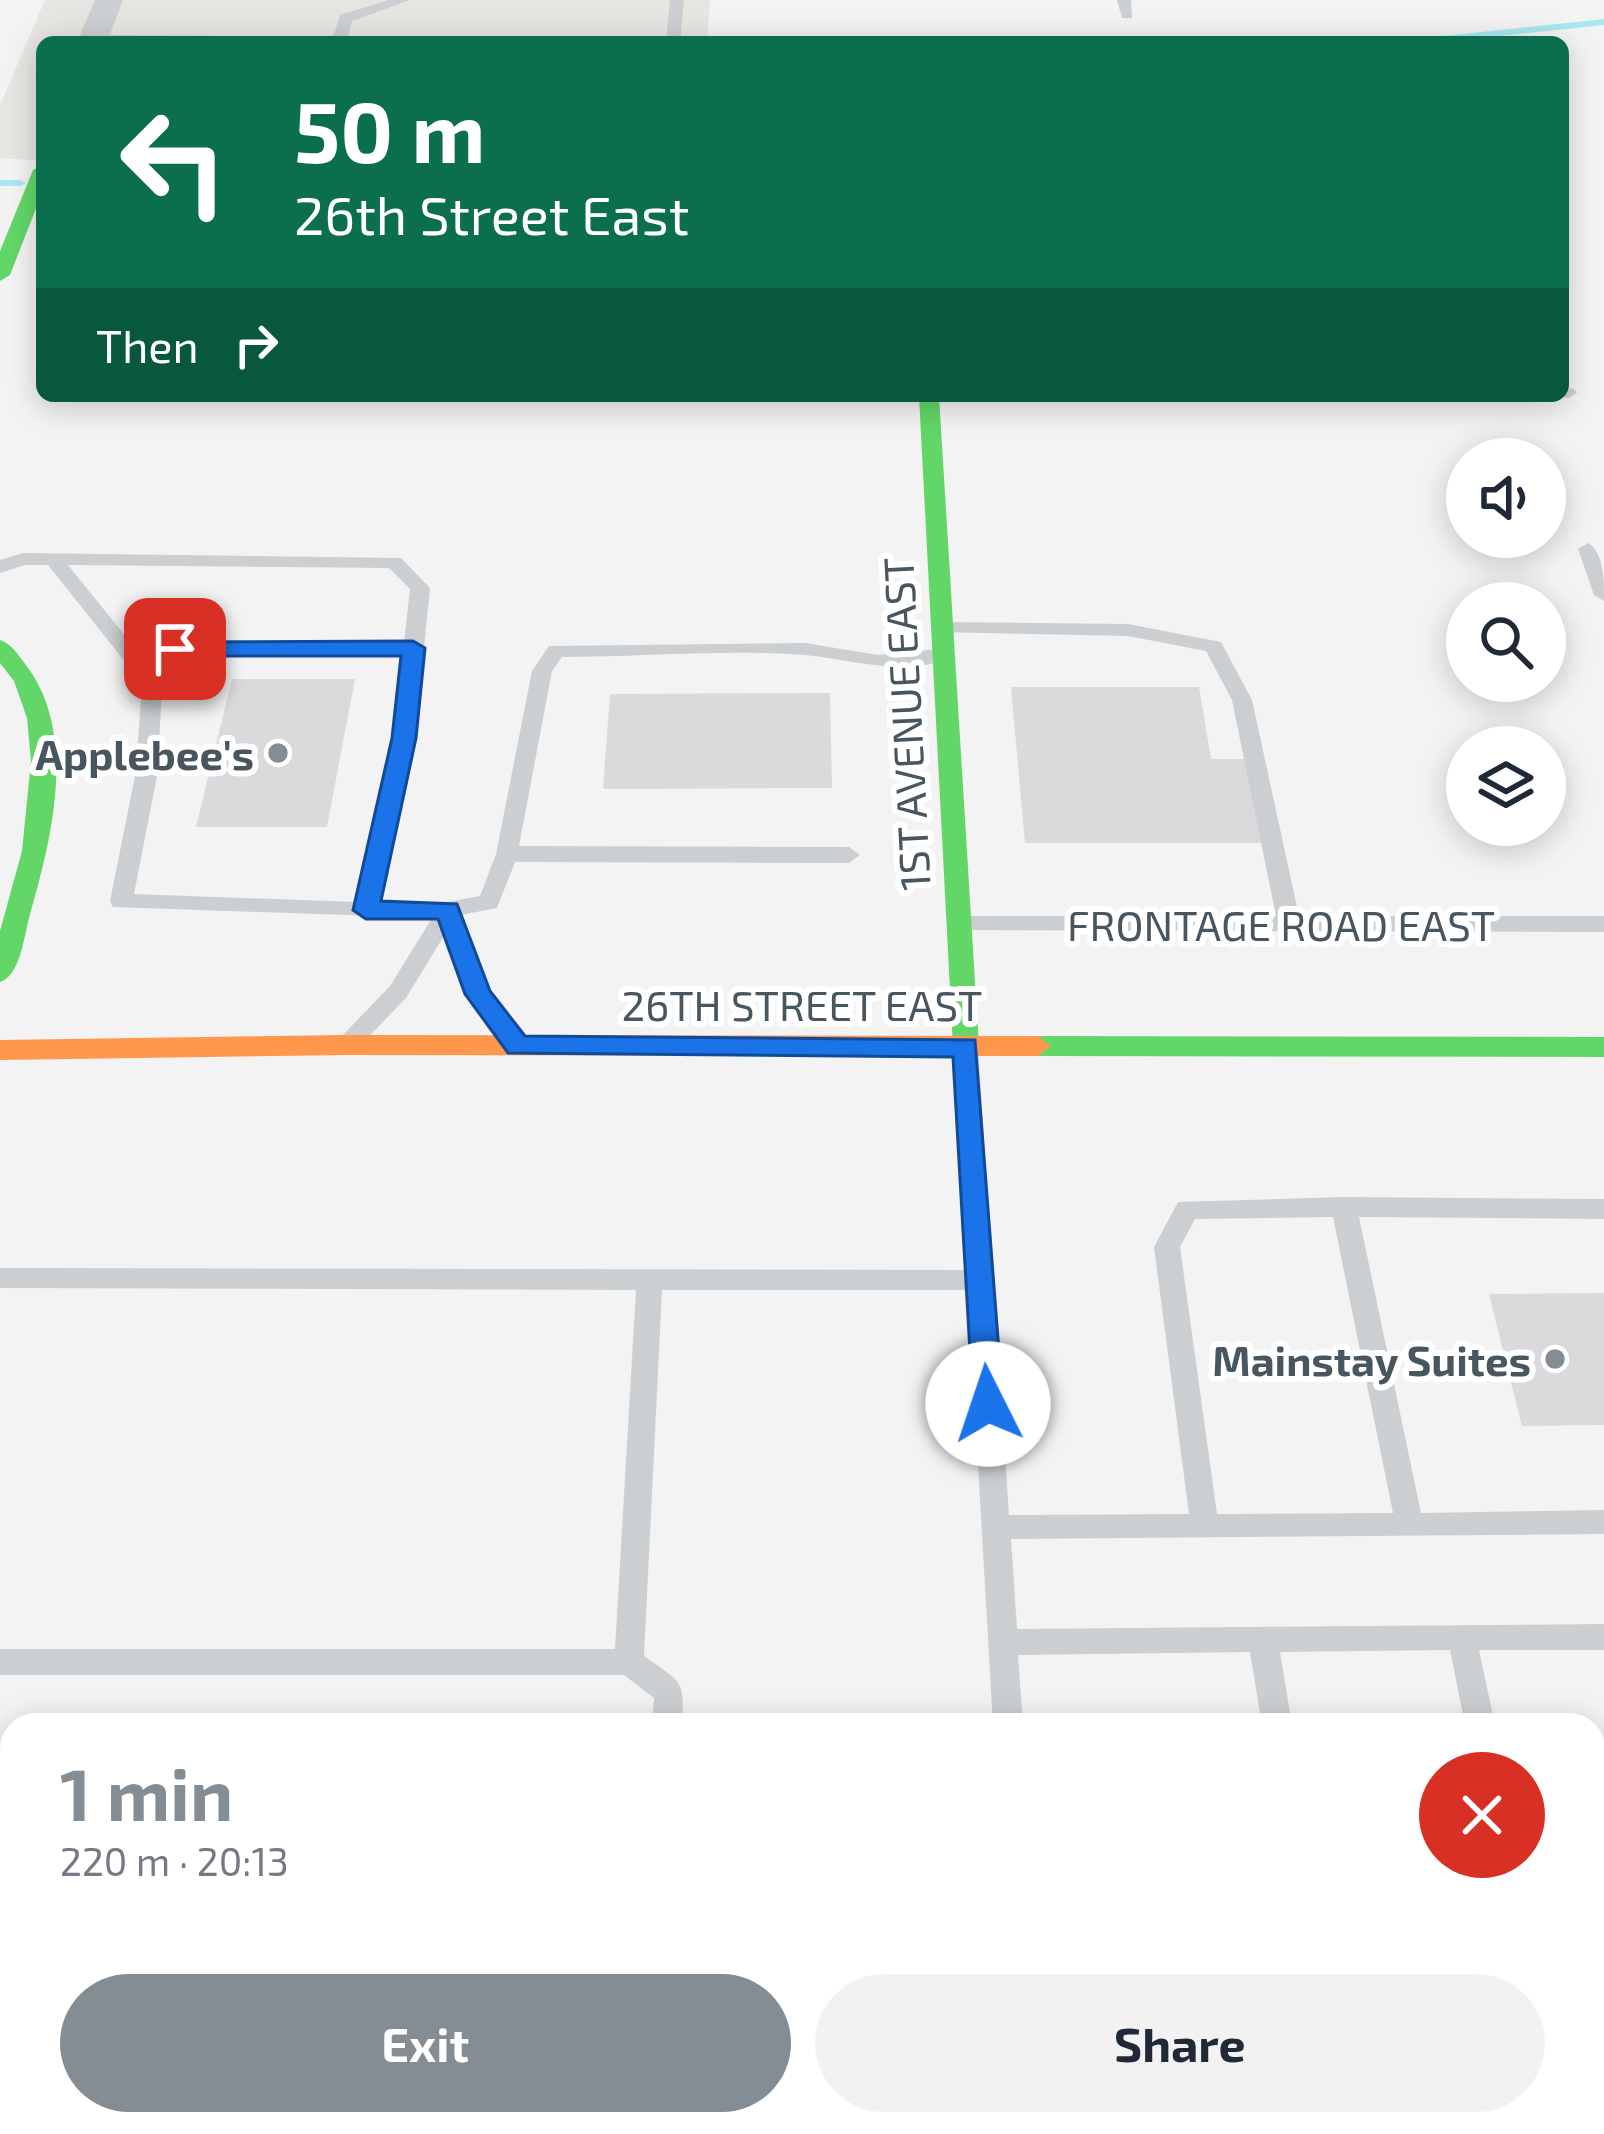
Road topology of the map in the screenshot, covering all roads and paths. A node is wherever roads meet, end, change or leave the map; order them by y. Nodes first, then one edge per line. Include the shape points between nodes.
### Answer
1 (109, 0) edge
2 (403, 0) edge
3 (677, 0) edge
4 (95, 36) edge
5 (341, 36) edge
6 (674, 36) edge
7 (36, 185) edge
8 (0, 274) edge
9 (929, 402) edge
10 (1588, 549) dead end
11 (53, 559) junction
12 (0, 567) edge
13 (1604, 595) edge
14 (941, 642) junction
15 (0, 647) edge
16 (413, 648) junction
17 (128, 650) junction
18 (507, 854) junction
19 (849, 855) dead end
20 (366, 910) junction
21 (448, 910) junction
22 (1289, 923) junction
23 (1604, 924) edge
24 (959, 925) junction
25 (0, 973) edge
26 (347, 1046) junction
27 (517, 1046) junction
28 (966, 1047) junction
29 (1604, 1047) edge
30 (0, 1051) edge
31 (1344, 1207) junction
32 (1604, 1209) edge
33 (0, 1278) edge
34 (650, 1279) junction
35 (980, 1280) junction
36 (1604, 1522) edge
37 (1410, 1525) junction
38 (1205, 1526) junction
39 (996, 1527) junction
40 (1604, 1636) edge
41 (1462, 1637) junction
42 (1263, 1640) junction
43 (1003, 1642) junction
44 (0, 1662) edge
45 (629, 1662) junction
46 (667, 1713) edge
47 (1007, 1713) edge
48 (1275, 1713) edge
49 (1478, 1713) edge

1 - 4 street
2 - 5 lane via 345,18
3 - 6 lane
7 - 8 street
9 - 14 street, 1ST AVENUE EAST
10 - 13 lane
11 - 12 lane
11 - 16 lane via 394,562 420,588
11 - 17 lane
14 - 18 lane via 878,661 805,650 556,651 542,671
14 - 22 lane via 1128,630 1214,646 1242,700
14 - 24 street, 1ST AVENUE EAST
15 - 25 street via 14,658 37,714 48,778
16 - 17 lane
16 - 20 lane via 404,738
17 - 20 lane via 152,682 147,771 121,901
18 - 19 lane
18 - 21 lane via 489,902
20 - 21 lane
21 - 26 lane via 398,992
21 - 27 lane via 478,994
22 - 23 lane, FRONTAGE ROAD EAST
22 - 24 lane, FRONTAGE ROAD EAST
24 - 28 street, 1ST AVENUE EAST
26 - 27 street, 26TH STREET EAST
26 - 30 street, 26TH STREET EAST
27 - 28 street, 26TH STREET EAST
28 - 29 street, 26TH STREET EAST
28 - 35 lane
31 - 32 lane
31 - 37 lane
31 - 38 lane via 1187,1209 1167,1247
33 - 34 lane
34 - 35 lane
34 - 45 lane
35 - 39 lane
36 - 37 lane
37 - 38 lane
38 - 39 lane
39 - 43 lane
40 - 41 lane
41 - 42 lane
41 - 49 lane
42 - 43 lane
42 - 48 lane
43 - 47 lane
44 - 45 lane
45 - 46 lane via 668,1692

